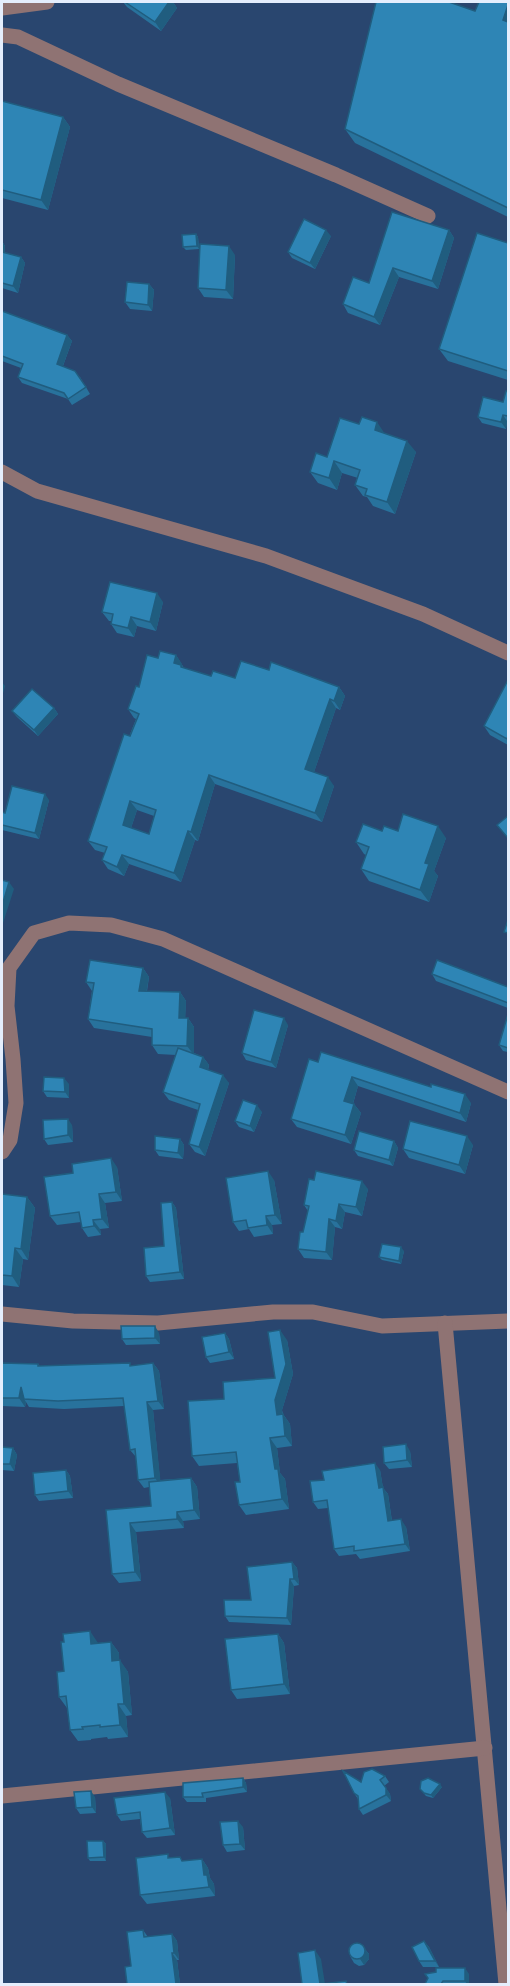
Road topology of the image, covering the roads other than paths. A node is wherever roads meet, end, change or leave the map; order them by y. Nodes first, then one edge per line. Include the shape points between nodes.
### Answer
1 (47, 2) edge
2 (2, 8) edge
3 (2, 35) edge
4 (428, 216) dead end
5 (2, 472) edge
6 (508, 653) edge
7 (508, 1092) edge
8 (2, 1152) edge
9 (2, 1314) edge
10 (508, 1321) edge
11 (445, 1323) junction
12 (484, 1748) junction
13 (2, 1796) edge
14 (506, 1984) edge

1 - 2 street
3 - 4 street via 18,37 118,84
5 - 6 street via 37,491 266,556 423,614
7 - 8 street via 163,939 111,925 69,923 34,933 9,968 7,1006 16,1103 10,1140
9 - 11 street via 158,1323 313,1312 382,1326
10 - 11 street
11 - 12 street
12 - 13 street
12 - 14 street

